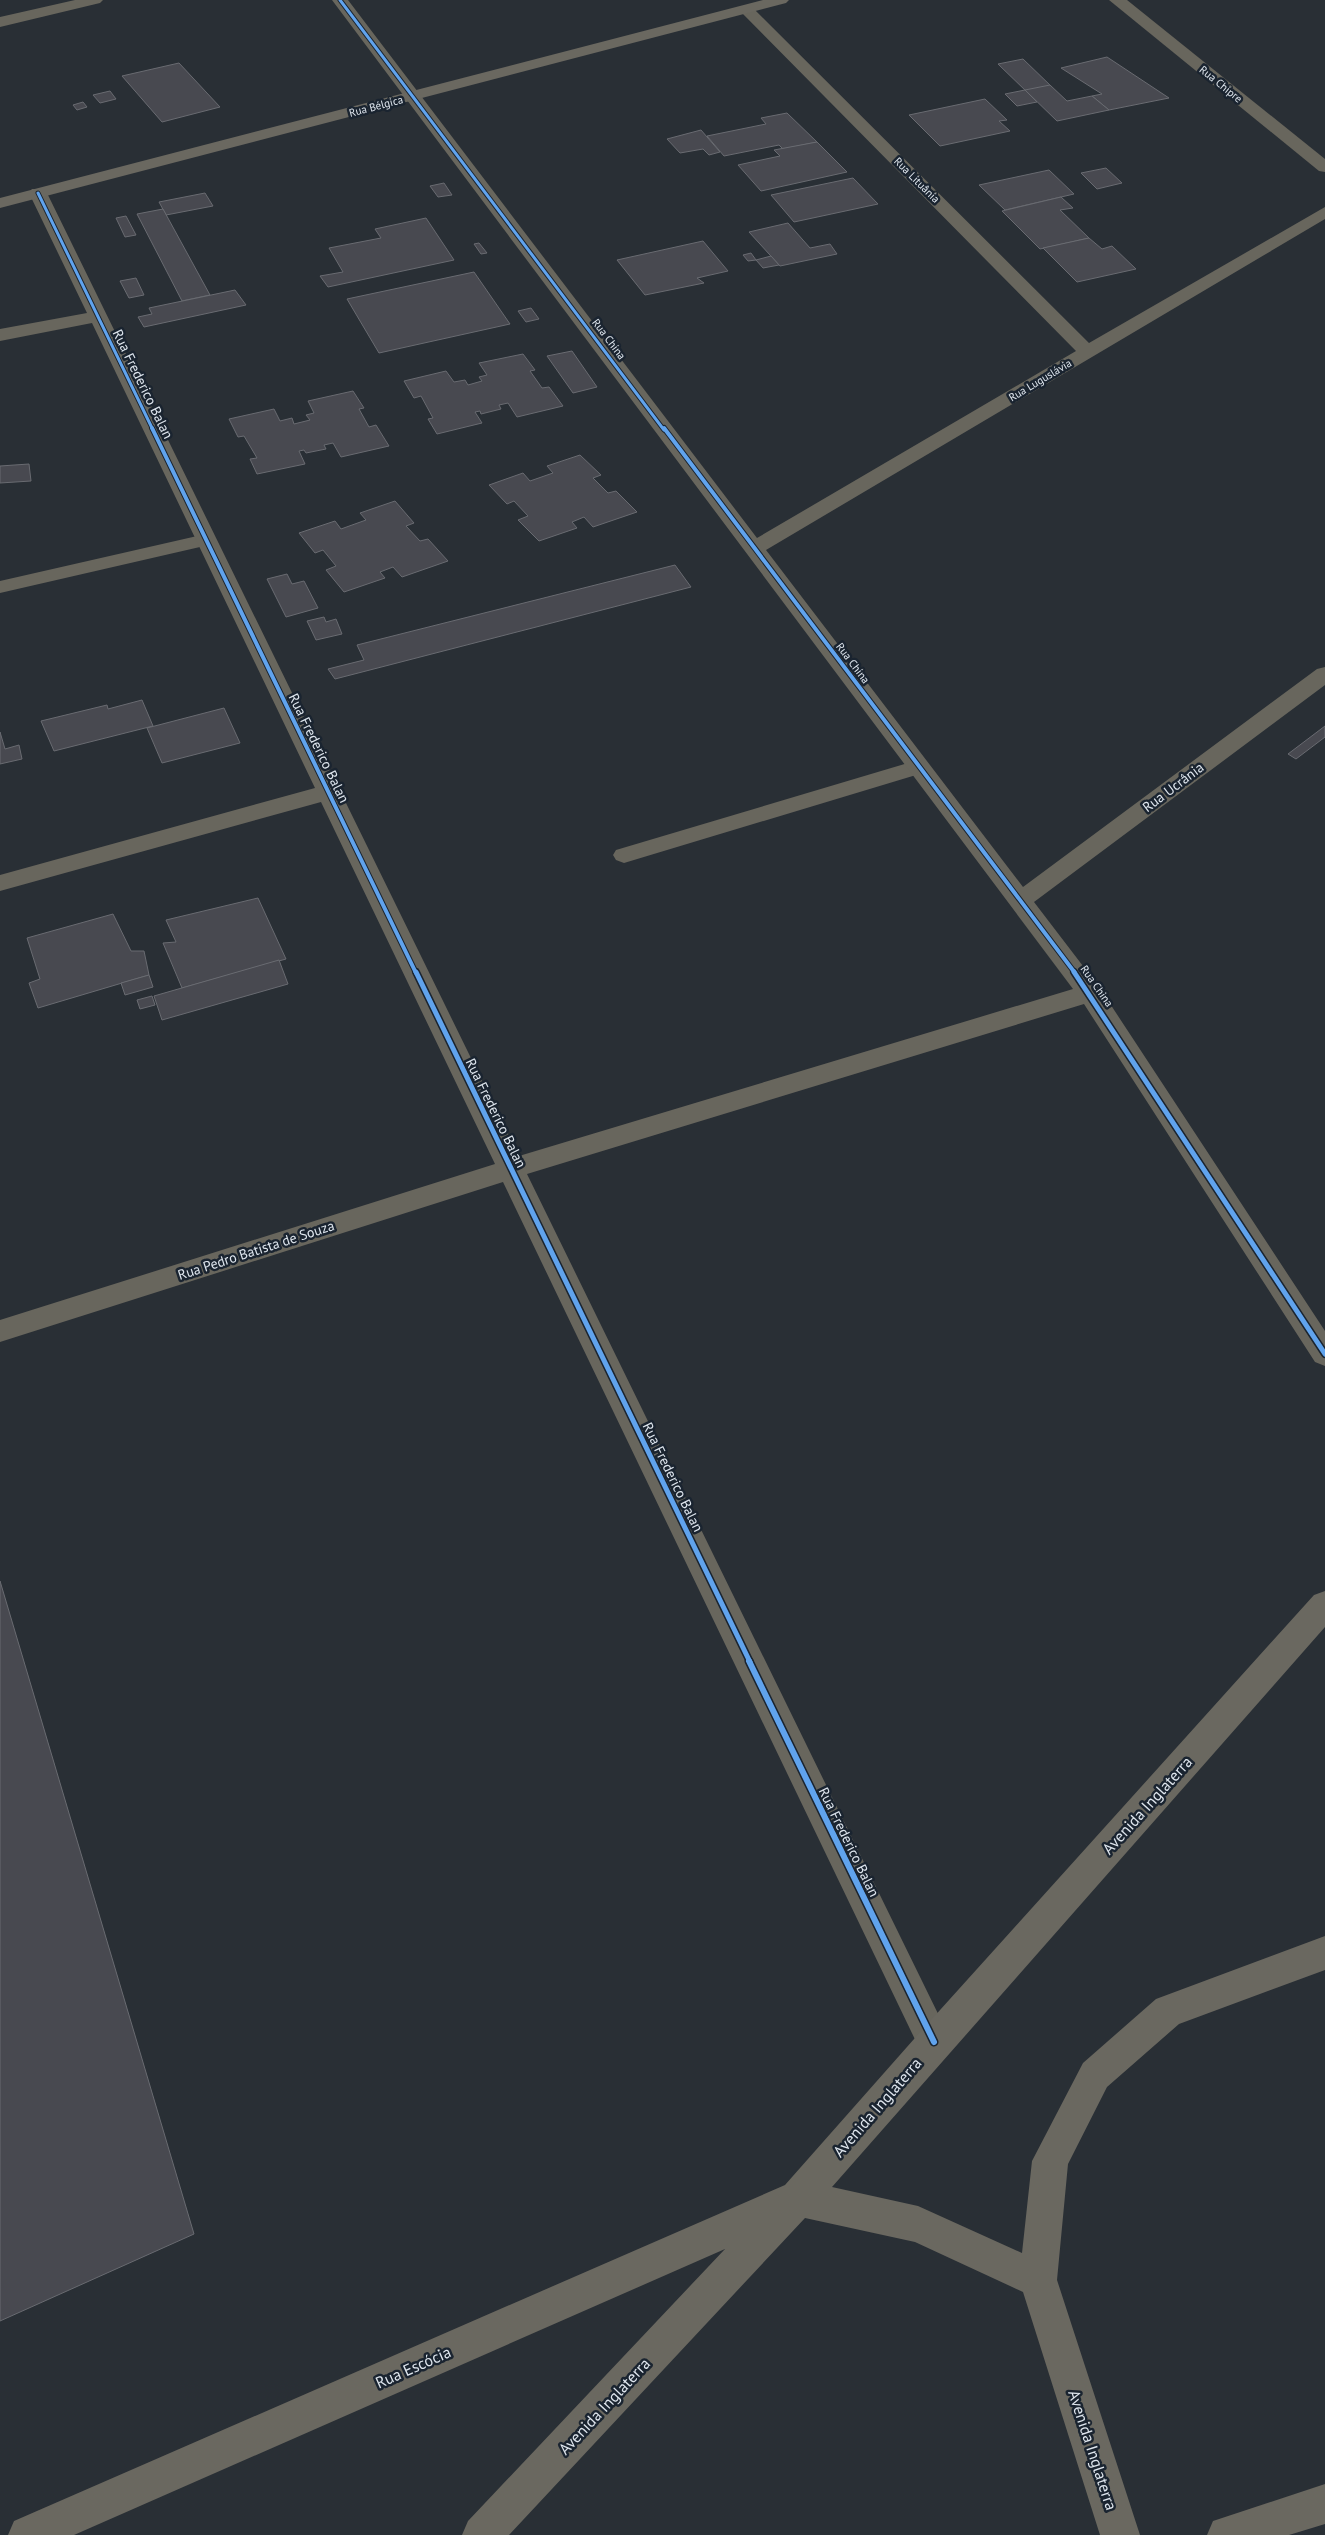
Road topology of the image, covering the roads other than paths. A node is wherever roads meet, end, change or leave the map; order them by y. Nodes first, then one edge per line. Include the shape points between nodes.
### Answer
1 (96, 0) edge
2 (340, 0) edge
3 (780, 0) edge
4 (1117, 0) edge
5 (746, 9) junction
6 (0, 22) edge
7 (412, 96) junction
8 (1325, 167) edge
9 (38, 193) junction
10 (0, 203) edge
11 (1325, 212) edge
12 (98, 316) junction
13 (0, 335) edge
14 (1087, 352) junction
15 (206, 540) junction
16 (755, 548) junction
17 (0, 587) edge
18 (1325, 674) edge
19 (918, 767) junction
20 (328, 792) junction
21 (624, 856) dead end
22 (0, 883) edge
23 (1021, 900) junction
24 (1090, 993) junction
25 (511, 1169) junction
26 (0, 1331) edge
27 (1325, 1354) edge
28 (1325, 1606) edge
29 (1325, 1954) edge
30 (934, 2042) junction
31 (798, 2198) junction
32 (1038, 2280) junction
33 (1325, 2504) edge
34 (28, 2535) edge
35 (482, 2535) edge
36 (1120, 2535) edge
37 (1227, 2535) edge

1 - 6 street
2 - 7 street, Rua China
3 - 5 street, Rua Bélgica
4 - 8 street, Rua Chipre
5 - 7 street, Rua Bélgica
5 - 14 street, Rua Lituânia
7 - 9 street, Rua Bélgica
7 - 16 street, Rua China
9 - 10 street, Rua Bélgica
9 - 12 street, Rua Frederico Balan
11 - 14 street, Rua Luguslávia
12 - 13 street
12 - 15 street, Rua Frederico Balan
14 - 16 street, Rua Luguslávia
15 - 17 lane
15 - 20 street, Rua Frederico Balan
16 - 19 street, Rua China
18 - 23 street, Rua Ucrânia
19 - 21 lane
19 - 23 street, Rua China
20 - 22 street
20 - 25 street, Rua Frederico Balan
23 - 24 street, Rua China
24 - 25 street, Rua Pedro Batista de Souza
24 - 27 street, Rua China
25 - 26 street, Rua Pedro Batista de Souza
25 - 30 street, Rua Frederico Balan
28 - 30 street, Avenida Inglaterra
29 - 32 street, Avenida Inglaterra via 1168,2011 1095,2075 1050,2161
30 - 31 street, Avenida Inglaterra
31 - 32 street via 918,2224
31 - 34 street, Rua Escócia
31 - 35 street, Avenida Inglaterra
32 - 36 street, Avenida Inglaterra
33 - 37 street

